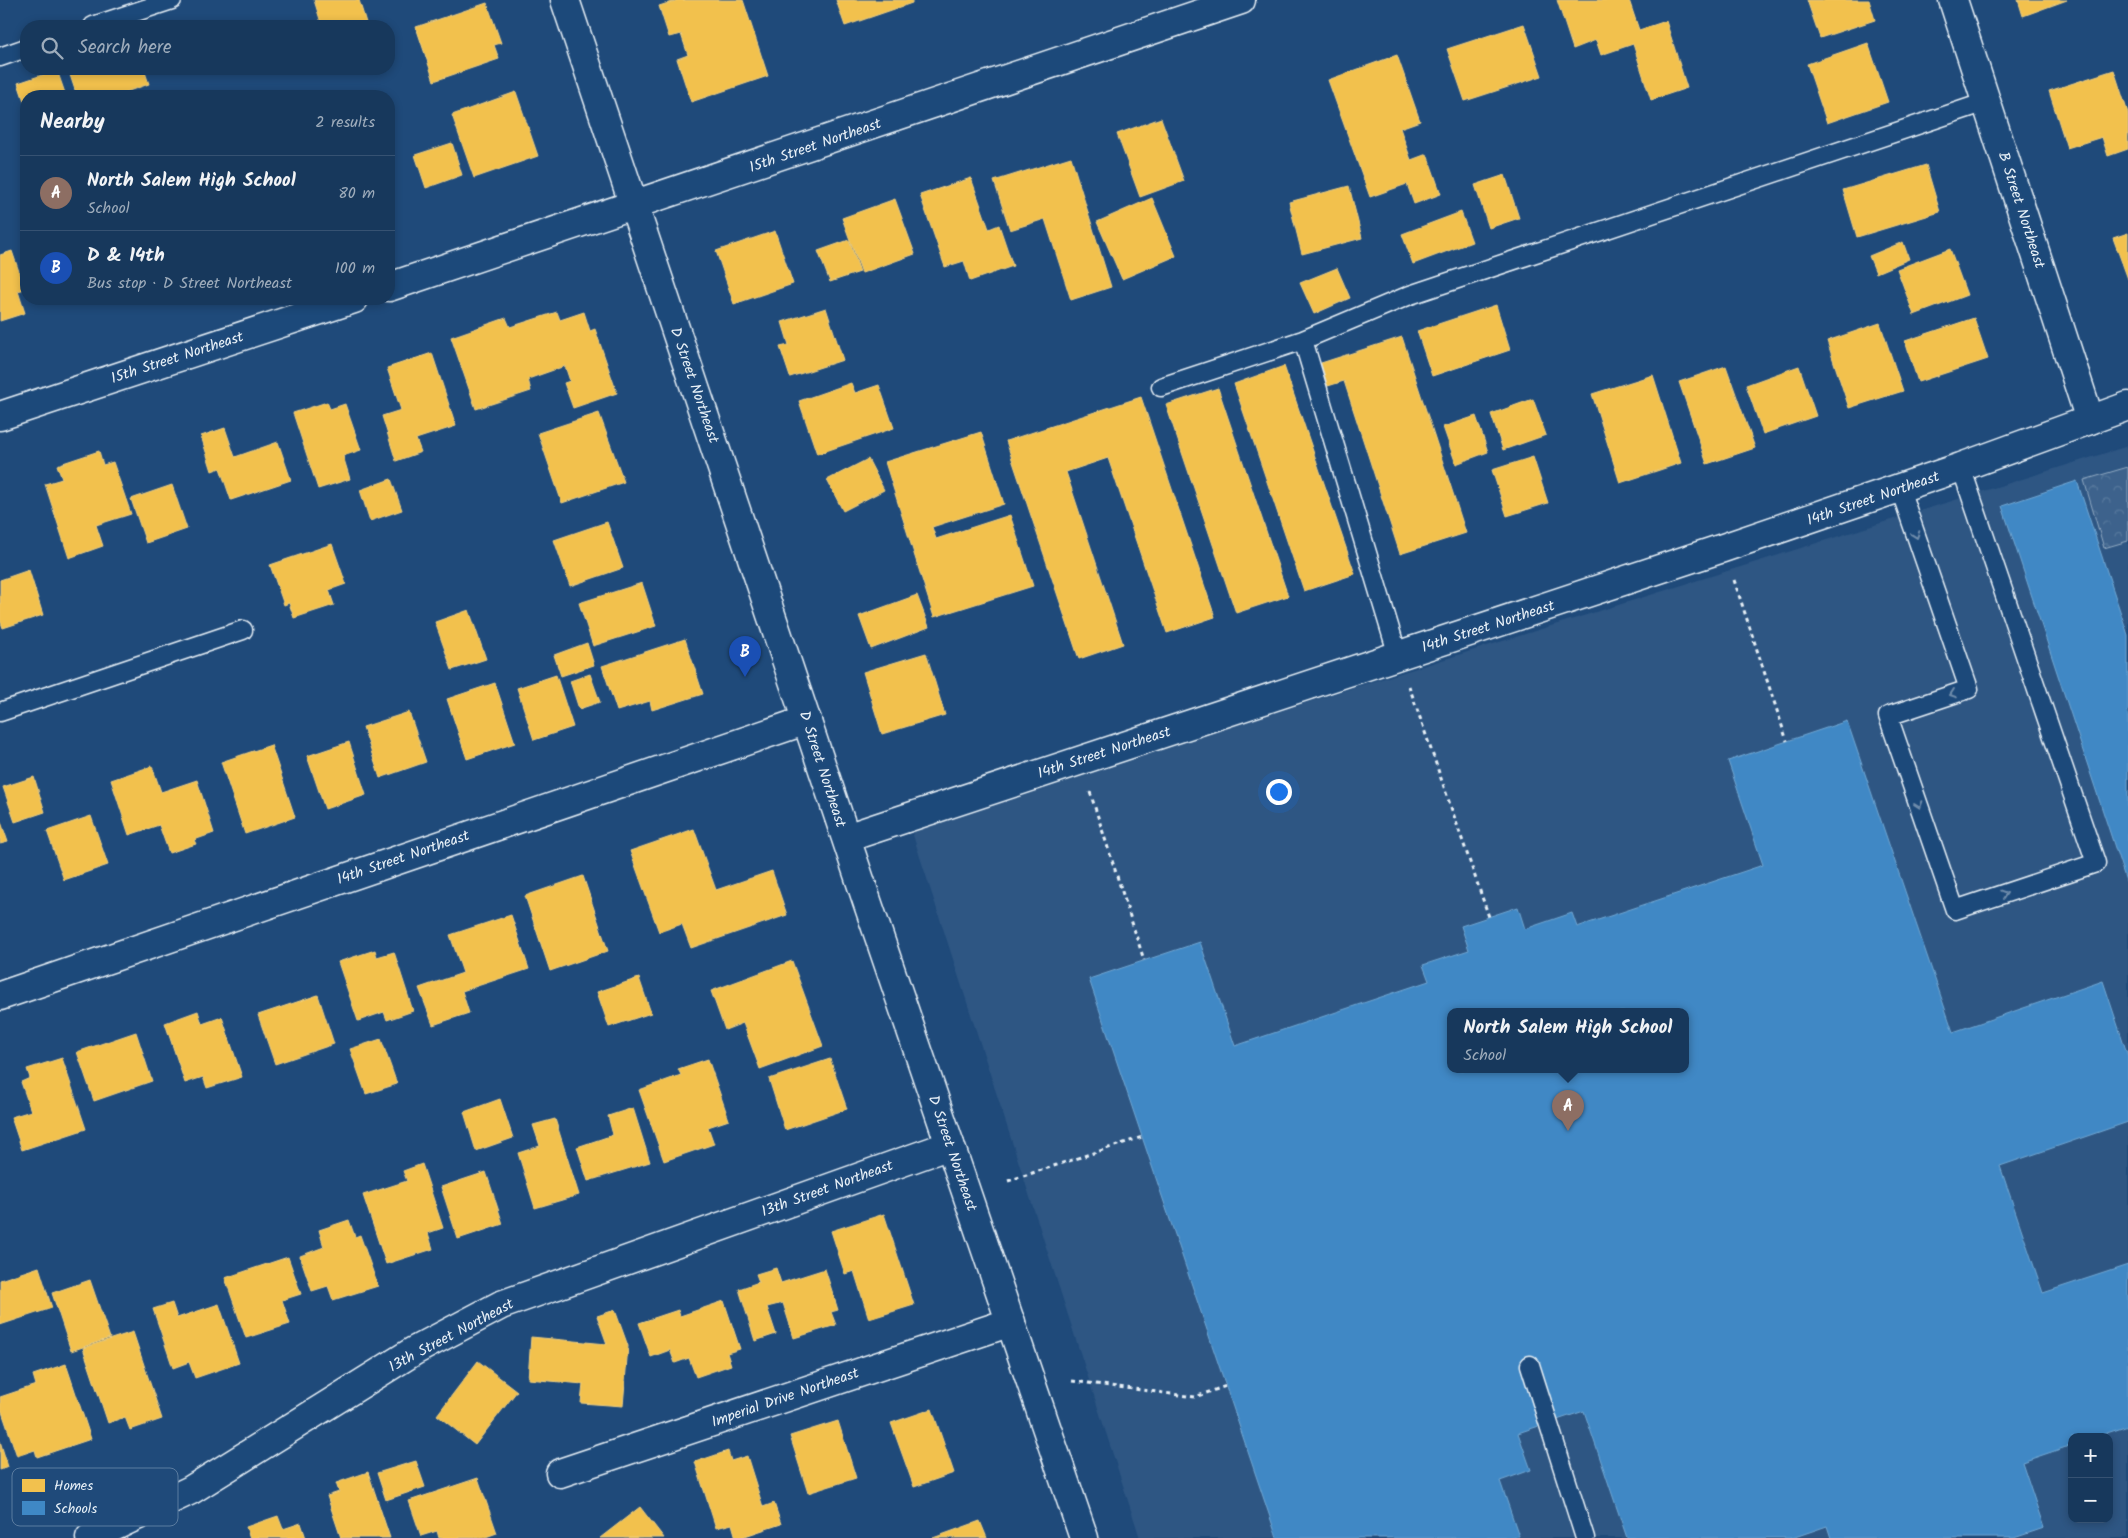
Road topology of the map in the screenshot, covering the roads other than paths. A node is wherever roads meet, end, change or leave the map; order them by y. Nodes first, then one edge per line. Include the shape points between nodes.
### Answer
1 (172, 0) edge
2 (565, 0) edge
3 (1953, 0) edge
4 (1236, 1) edge
5 (111, 20) edge
6 (20, 50) edge
7 (0, 57) edge
8 (1986, 102) junction
9 (635, 206) junction
10 (395, 285) edge
11 (336, 305) edge
12 (1303, 340) junction
13 (1161, 387) dead end
14 (2128, 406) edge
15 (0, 416) edge
16 (2090, 420) junction
17 (1961, 467) junction
18 (1900, 489) junction
19 (244, 630) dead end
20 (1398, 656) junction
21 (0, 712) edge
22 (807, 720) junction
23 (846, 838) junction
24 (0, 996) edge
25 (950, 1145) junction
26 (1010, 1322) junction
27 (1530, 1365) dead end
28 (560, 1473) dead end
29 (178, 1497) edge
30 (116, 1526) edge
31 (90, 1538) edge
32 (1084, 1538) edge
33 (1585, 1538) edge

1 - 5 lane
2 - 9 street, D Street Northeast
3 - 8 street, B Street Northeast
4 - 9 street, 15th Street Northeast
6 - 7 lane
8 - 12 lane via 1410,295
8 - 16 street, B Street Northeast
9 - 10 street, 15th Street Northeast
9 - 22 street, D Street Northeast
11 - 15 street, 15th Street Northeast
12 - 13 lane
12 - 20 lane
14 - 16 street, 14th Street Northeast
16 - 17 street, 14th Street Northeast
17 - 18 street, 14th Street Northeast
18 -> 17 lane via 1969,689 1888,716 1954,910 2096,863
18 - 20 street, 14th Street Northeast
19 - 21 lane
20 - 23 street, 14th Street Northeast
22 - 23 street, D Street Northeast
22 - 24 street, 14th Street Northeast
23 - 25 street, D Street Northeast
25 - 26 street, D Street Northeast
25 - 29 street, 13th Street Northeast via 502,1305 414,1351
26 - 28 street, Imperial Drive Northeast
26 - 32 street, D Street Northeast
27 - 33 lane
30 - 31 street, 13th Street Northeast

